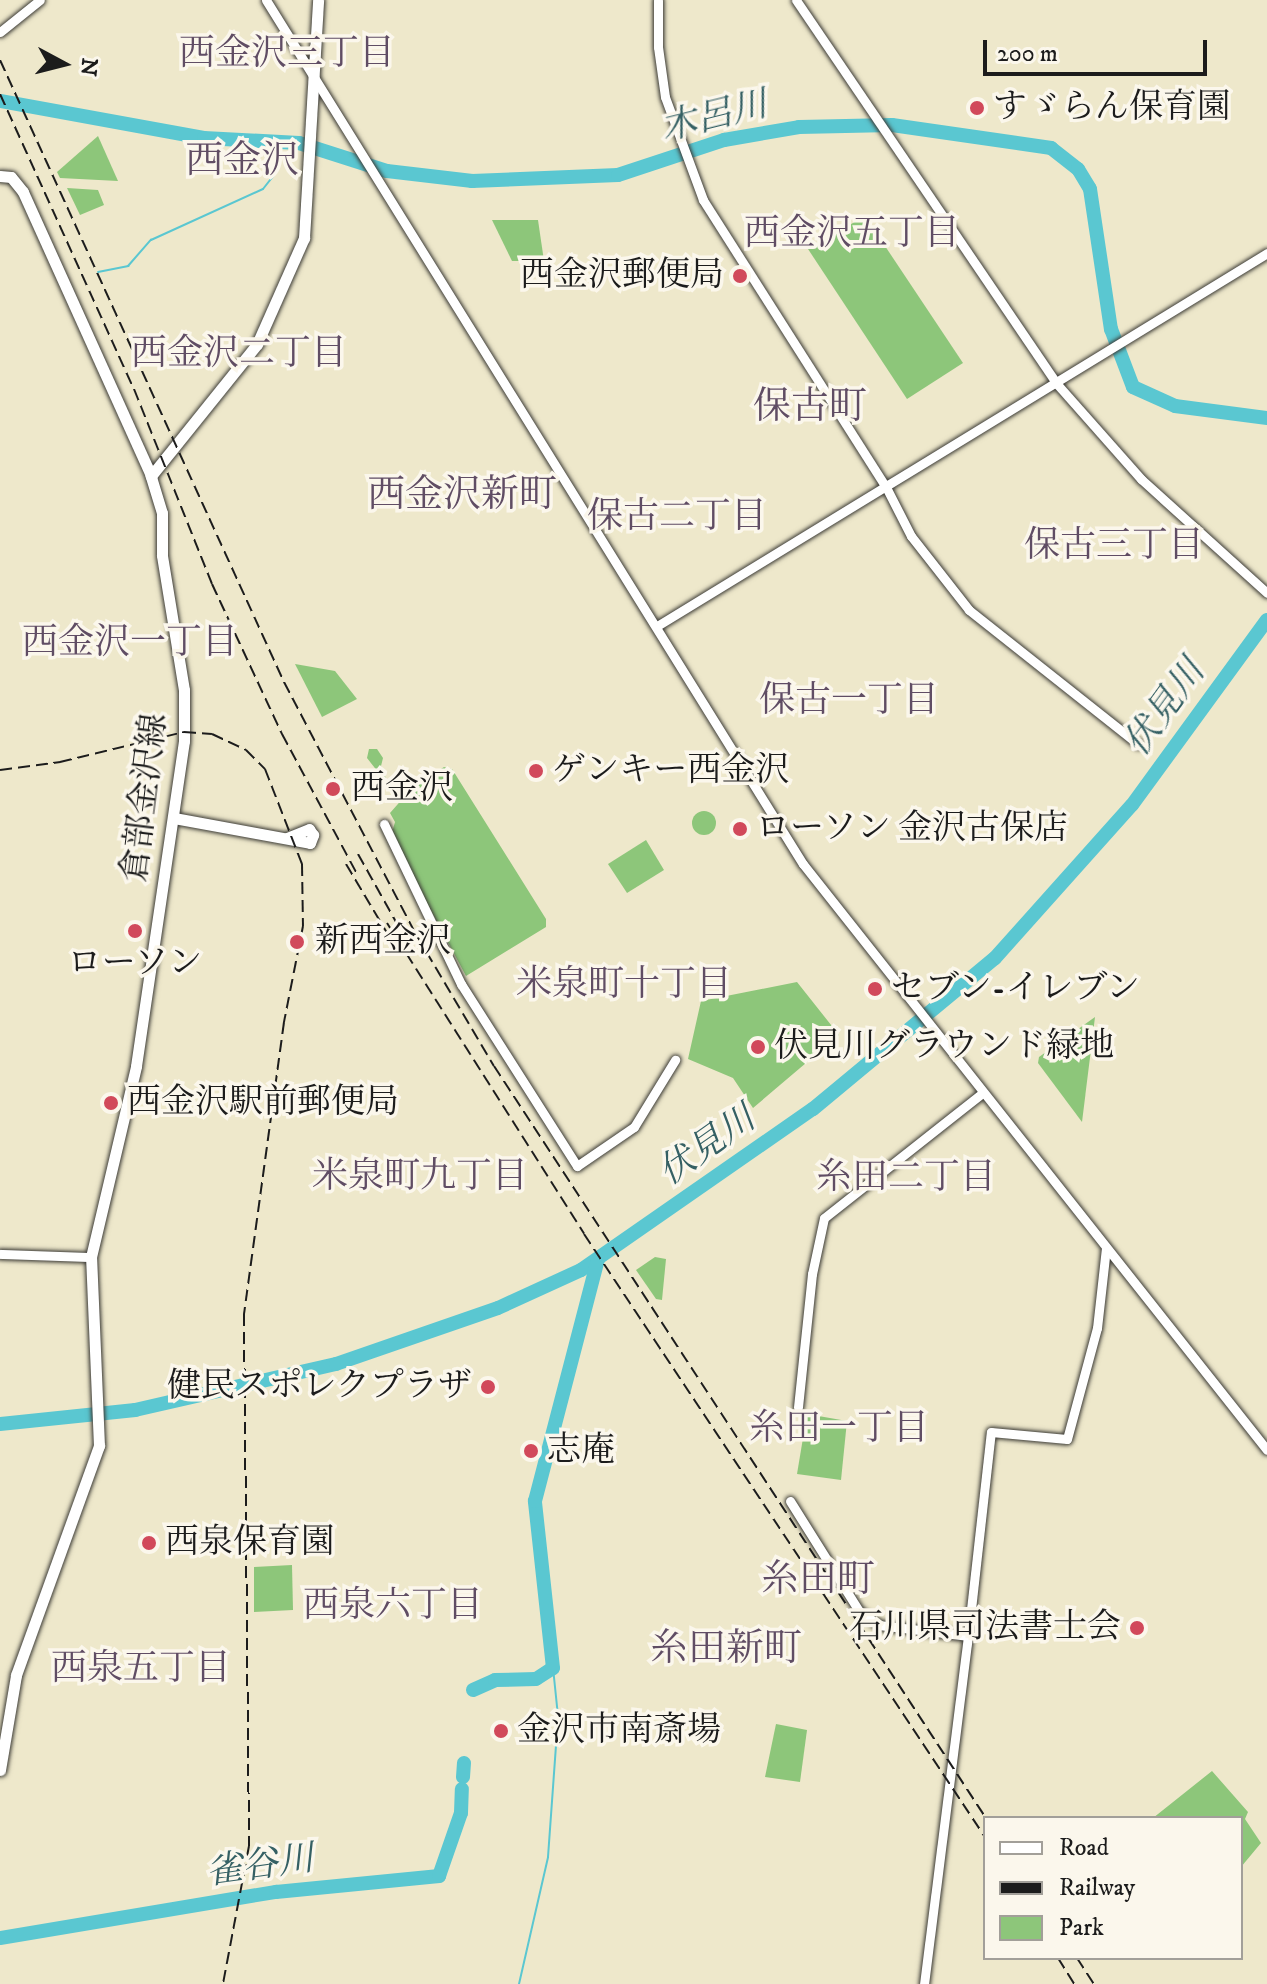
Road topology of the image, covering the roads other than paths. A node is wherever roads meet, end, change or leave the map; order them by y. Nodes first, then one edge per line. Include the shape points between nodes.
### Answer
1 (40, 0) edge
2 (266, 0) edge
3 (318, 0) edge
4 (658, 0) edge
5 (796, 0) edge
6 (0, 32) edge
7 (311, 72) junction
8 (0, 176) edge
9 (1267, 253) edge
10 (1057, 384) junction
11 (151, 476) junction
12 (886, 487) junction
13 (1266, 592) edge
14 (657, 626) junction
15 (1138, 744) dead end
16 (174, 818) junction
17 (384, 824) dead end
18 (287, 838) dead end
19 (675, 1060) dead end
20 (982, 1093) junction
21 (1106, 1248) junction
22 (0, 1254) edge
23 (91, 1257) junction
24 (798, 1407) dead end
25 (1267, 1450) edge
26 (790, 1501) dead end
27 (968, 1636) junction
28 (0, 1770) edge
29 (924, 1984) edge

1 - 6 street
2 - 7 street
3 - 7 main road
4 - 12 street via 658,47 681,149 703,200
5 - 10 street
7 - 11 main road via 307,230 269,322
7 - 14 street
8 - 11 main road, 倉部金沢線 via 11,177 23,192
9 - 10 street
10 - 12 street
10 - 13 street via 1141,479
11 - 16 main road, 倉部金沢線 via 162,513 162,555 186,704
12 - 14 street
12 - 15 street via 911,536 969,610
14 - 20 street via 803,864
16 - 18 main road
16 - 23 main road, 倉部金沢線 via 136,1066
17 - 19 street via 461,984 577,1166 646,1115
20 - 21 street
20 - 24 street via 824,1218 814,1261
21 - 25 street
21 - 27 street via 1097,1328 1067,1439 991,1432
22 - 23 street
23 - 28 main road, 倉部金沢線 via 99,1446 16,1675
26 - 27 street via 859,1611 879,1625
27 - 29 street

